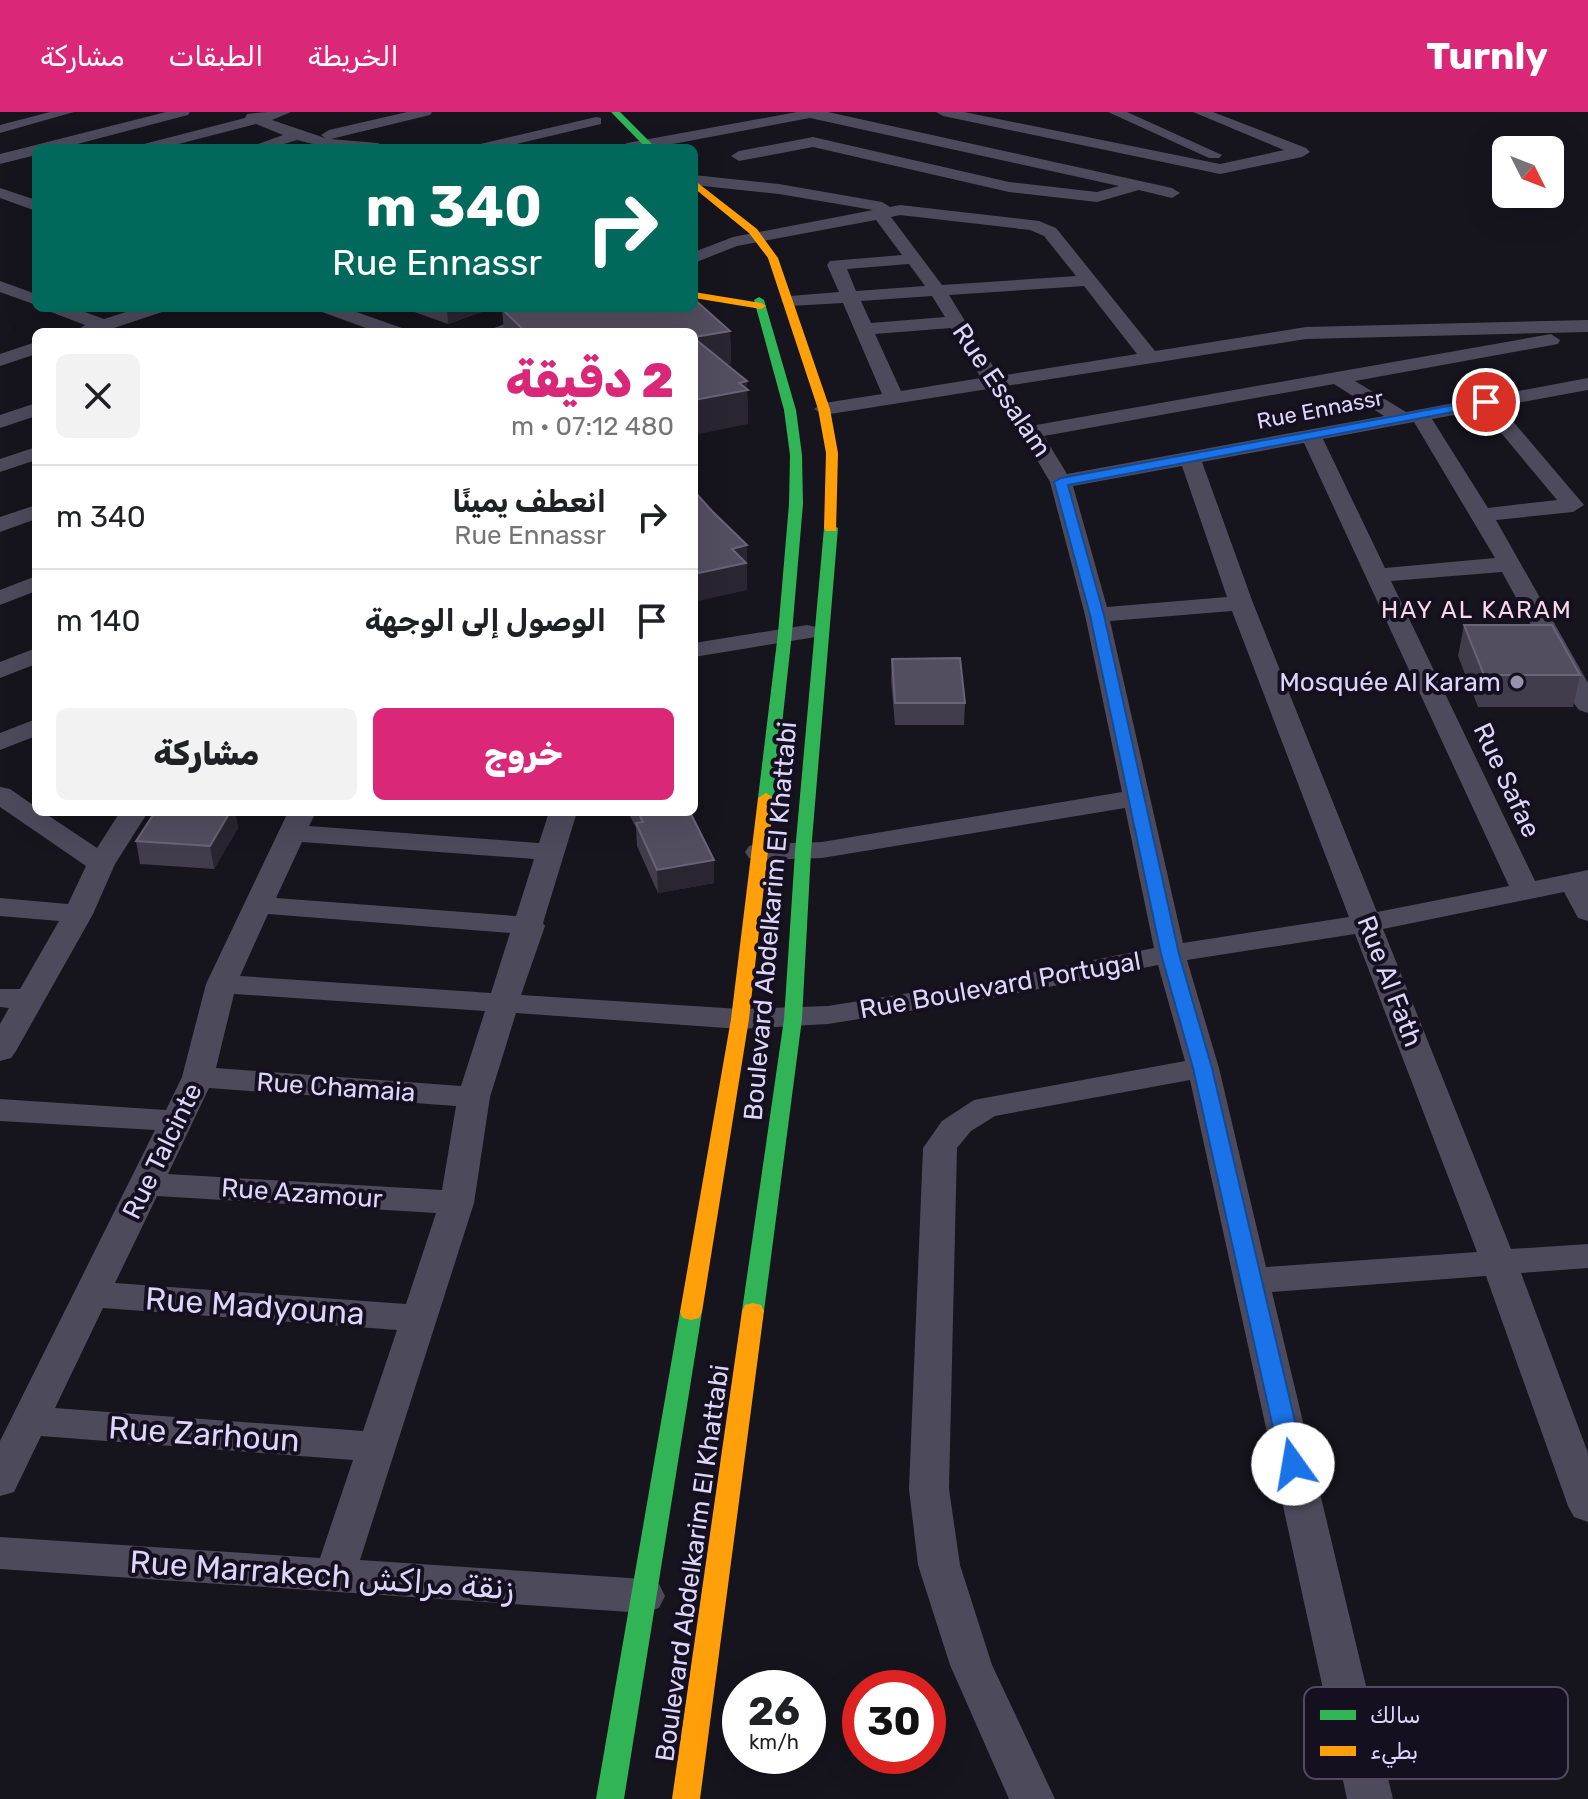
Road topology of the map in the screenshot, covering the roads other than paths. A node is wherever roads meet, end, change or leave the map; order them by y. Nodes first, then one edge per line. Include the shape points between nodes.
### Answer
1 (67, 112) edge
2 (183, 112) edge
3 (284, 112) edge
4 (425, 112) edge
5 (615, 112) edge
6 (1115, 112) edge
7 (1200, 112) edge
8 (816, 113) edge
9 (951, 113) edge
10 (250, 115) edge
11 (0, 131) edge
12 (609, 133) edge
13 (302, 138) junction
14 (35, 144) edge
15 (61, 144) edge
16 (158, 144) edge
17 (274, 144) edge
18 (348, 144) edge
19 (515, 144) edge
20 (642, 144) edge
21 (646, 144) edge
22 (658, 144) edge
23 (32, 151) edge
24 (0, 159) edge
25 (1238, 165) junction
26 (781, 178) junction
27 (698, 182) edge
28 (698, 185) edge
29 (1137, 186) junction
30 (0, 193) edge
31 (1172, 193) dead end
32 (32, 205) edge
33 (698, 210) edge
34 (890, 212) junction
35 (759, 237) junction
36 (733, 242) junction
37 (832, 244) junction
38 (698, 256) edge
39 (912, 259) junction
40 (744, 260) dead end
41 (1088, 280) junction
42 (753, 283) dead end
43 (0, 286) edge
44 (937, 290) junction
45 (698, 296) edge
46 (851, 296) junction
47 (32, 298) edge
48 (790, 301) junction
49 (761, 306) junction
50 (68, 312) edge
51 (143, 312) edge
52 (339, 312) edge
53 (553, 312) edge
54 (957, 322) junction
55 (102, 325) junction
56 (1588, 326) edge
57 (94, 328) edge
58 (384, 328) edge
59 (511, 328) edge
60 (865, 329) junction
61 (1588, 333) edge
62 (32, 349) edge
63 (1149, 356) junction
64 (0, 360) edge
65 (1337, 378) junction
66 (994, 383) junction
67 (1586, 386) edge
68 (894, 398) junction
69 (1486, 402) junction
70 (824, 409) junction
71 (32, 412) edge
72 (1411, 416) junction
73 (0, 422) edge
74 (1031, 432) junction
75 (1311, 435) junction
76 (32, 454) edge
77 (1190, 458) junction
78 (0, 466) edge
79 (1061, 482) junction
80 (32, 514) edge
81 (1482, 515) junction
82 (32, 524) edge
83 (0, 528) edge
84 (1510, 564) junction
85 (1378, 575) junction
86 (32, 585) edge
87 (0, 598) edge
88 (1241, 603) junction
89 (1097, 615) junction
90 (821, 631) junction
91 (785, 633) junction
92 (698, 649) edge
93 (32, 657) edge
94 (0, 671) edge
95 (1588, 705) edge
96 (32, 729) edge
97 (0, 742) edge
98 (0, 795) edge
99 (1136, 798) junction
100 (131, 816) edge
101 (562, 816) edge
102 (297, 823) edge
103 (551, 852) junction
104 (759, 852) junction
105 (803, 852) junction
106 (101, 864) junction
107 (1581, 881) edge
108 (1525, 890) junction
109 (260, 905) junction
110 (0, 907) edge
111 (1588, 912) edge
112 (78, 914) junction
113 (1367, 923) junction
114 (530, 926) junction
115 (1170, 954) junction
116 (221, 984) junction
117 (14, 998) edge
118 (505, 1003) junction
119 (740, 1019) junction
120 (793, 1019) junction
121 (0, 1051) edge
122 (1203, 1068) junction
123 (198, 1077) junction
124 (474, 1097) junction
125 (0, 1110) edge
126 (176, 1121) junction
127 (147, 1184) junction
128 (457, 1203) junction
129 (1588, 1256) edge
130 (1499, 1263) junction
131 (1251, 1281) junction
132 (92, 1294) junction
133 (419, 1318) junction
134 (29, 1421) junction
135 (378, 1447) junction
136 (0, 1481) edge
137 (1588, 1506) edge
138 (0, 1553) edge
139 (335, 1575) junction
140 (644, 1596) junction
141 (1344, 1687) edge
142 (1365, 1779) edge
143 (610, 1799) edge
144 (686, 1799) edge
145 (1032, 1799) edge
146 (1370, 1799) edge

1 - 11 street
2 - 15 street
3 - 10 street
4 - 13 street
5 - 21 street
6 - 25 street
7 - 25 street via 1308,154
8 - 22 street
8 - 29 street
9 - 25 street via 1220,169
10 - 13 street
10 - 16 street
11 - 14 street
12 - 19 street
12 - 20 street
13 - 17 street
13 - 18 street
23 - 24 street
26 - 27 street
26 - 29 street via 732,156 813,142 1009,187 1097,197
26 - 34 street
28 - 35 street, Boulevard Abdelkarim El Khattabi
29 - 31 street
30 - 32 street
33 - 36 street
34 - 37 street
34 - 39 street, Rue Essalam
34 - 41 street via 1044,228
35 - 36 street
35 - 37 street
35 - 48 street, Boulevard Abdelkarim El Khattabi
36 - 38 street
36 - 40 street
37 - 39 street
37 - 46 street
39 - 44 street, Rue Essalam
41 - 44 street
41 - 63 street
42 - 49 street, Boulevard Abdelkarim El Khattabi
43 - 47 street
44 - 46 street
44 - 54 street, Rue Essalam
45 - 49 street
46 - 48 street
46 - 60 street
48 - 70 street, Boulevard Abdelkarim El Khattabi
49 - 91 street, Boulevard Abdelkarim El Khattabi via 790,410 796,455
50 - 55 street
51 - 55 street
52 - 58 street
53 - 59 street
54 - 60 street
54 - 66 street, Rue Essalam
55 - 57 street
56 - 63 street via 1306,333
60 - 68 street
61 - 65 street
62 - 64 street
63 - 66 street
65 - 72 street
65 - 74 street
66 - 68 street
66 - 74 street, Rue Essalam
67 - 69 street, Rue Ennassr
68 - 70 street
69 - 72 street, Rue Ennassr
69 - 81 street via 1573,505
70 - 90 street, Boulevard Abdelkarim El Khattabi via 834,490
71 - 73 street
72 - 75 street, Rue Ennassr
72 - 81 street
74 - 79 street, Rue Essalam
75 - 77 street, Rue Ennassr
75 - 85 street, Rue Safae
76 - 78 street
77 - 79 street, Rue Ennassr
77 - 88 street, Rue Al Fath
79 - 89 street, Rue Essalam
80 - 83 street
81 - 84 street
82 - 83 street
84 - 85 street
84 - 95 street
85 - 108 street, Rue Safae
86 - 87 street
88 - 89 street
88 - 113 street, Rue Al Fath
89 - 99 street, Rue Essalam
90 - 91 street
90 - 105 street, Boulevard Abdelkarim El Khattabi
91 - 92 street
91 - 104 street, Boulevard Abdelkarim El Khattabi
93 - 94 street
96 - 97 street
98 - 106 street
99 - 105 street
99 - 115 street, Rue Essalam
100 - 106 street
101 - 103 street
102 - 103 street
102 - 109 street, Rue Talcinte
103 - 114 street
104 - 105 street
104 - 119 street, Boulevard Abdelkarim El Khattabi
105 - 120 street, Boulevard Abdelkarim El Khattabi
106 - 112 street
107 - 108 street, Rue Boulevard Portugal
107 - 111 street
108 - 113 street, Rue Boulevard Portugal
109 - 114 street
109 - 116 street, Rue Talcinte
110 - 112 street
112 - 117 street
113 - 115 street, Rue Boulevard Portugal
113 - 130 street, Rue Al Fath
114 - 118 street
115 - 120 street, Rue Boulevard Portugal via 1009,986
115 - 122 street, Rue Essalam
116 - 118 street, Rue Boulevard Portugal
116 - 123 street, Rue Talcinte
117 - 121 street
118 - 119 street, Rue Boulevard Portugal
118 - 124 street
119 - 120 street, Rue Boulevard Portugal
119 - 140 street, Boulevard Abdelkarim El Khattabi
120 - 144 street, Boulevard Abdelkarim El Khattabi
122 - 131 street, Rue Essalam
122 - 145 street via 986,1107 946,1135 940,1148 929,1489 939,1565 971,1665
123 - 124 street, Rue Chamaia
123 - 126 street, Rue Talcinte
124 - 128 street
125 - 126 street
126 - 127 street, Rue Talcinte
127 - 128 street, Rue Azamour
127 - 132 street, Rue Talcinte
128 - 133 street
129 - 130 street
130 - 131 street
130 - 137 street, Rue Al Fath
131 - 141 street, Rue Essalam
132 - 133 street, Rue Madyouna
132 - 134 street, Rue Talcinte
133 - 135 street
134 - 135 street, Rue Zarhoun
134 - 136 street, Rue Talcinte
135 - 139 street
138 - 139 street, Rue Marrakech زنقة مراكش
139 - 140 street, Rue Marrakech زنقة مراكش
140 - 143 street, Boulevard Abdelkarim El Khattabi
142 - 146 street, Rue Essalam

